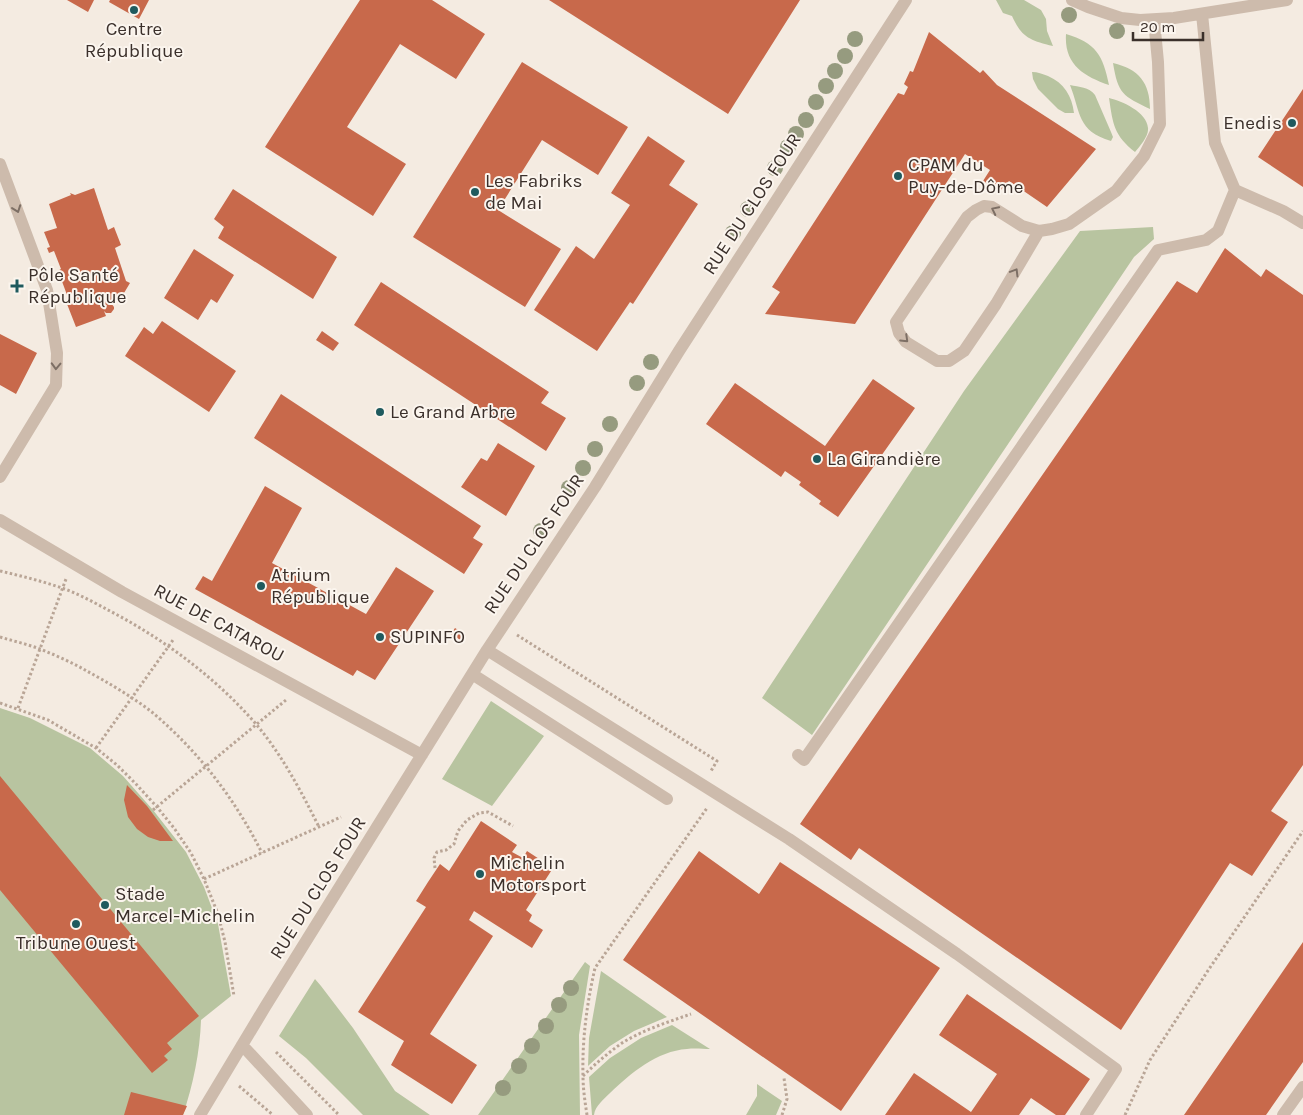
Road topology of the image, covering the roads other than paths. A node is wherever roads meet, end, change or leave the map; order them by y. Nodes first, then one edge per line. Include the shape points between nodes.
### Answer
1 (906, 0) edge
2 (1072, 0) edge
3 (1287, 0) edge
4 (1202, 14) junction
5 (1154, 20) junction
6 (0, 164) edge
7 (1235, 190) junction
8 (1303, 224) edge
9 (1039, 230) junction
10 (0, 477) edge
11 (0, 520) edge
12 (487, 650) junction
13 (472, 674) junction
14 (422, 755) junction
15 (798, 755) dead end
16 (667, 799) dead end
17 (242, 1045) junction
18 (1303, 1086) edge
19 (200, 1115) edge
20 (307, 1115) edge
21 (1086, 1115) edge
22 (1283, 1115) edge

1 - 12 street, RUE DU CLOS FOUR
2 - 5 street via 1121,18
3 - 4 street
4 - 5 street
4 - 7 street via 1215,143
5 - 9 street via 1160,124 1144,156 1116,191 1069,224
6 -> 10 street via 47,290 57,353 56,385
7 - 8 street via 1283,211
7 - 15 street via 1218,231 1206,240 1158,250 804,760
9 -> 9 street via 1022,226 992,207 976,210 896,322 906,342 937,361 949,361 964,351
11 - 14 street, RUE DE CATAROU via 122,592
12 - 13 street, RUE DU CLOS FOUR
12 - 21 street via 789,838 1116,1069
13 - 14 street, RUE DU CLOS FOUR
13 - 16 street
14 - 17 street, RUE DU CLOS FOUR
17 - 19 street, RUE DU CLOS FOUR
17 - 20 street
18 - 22 street

